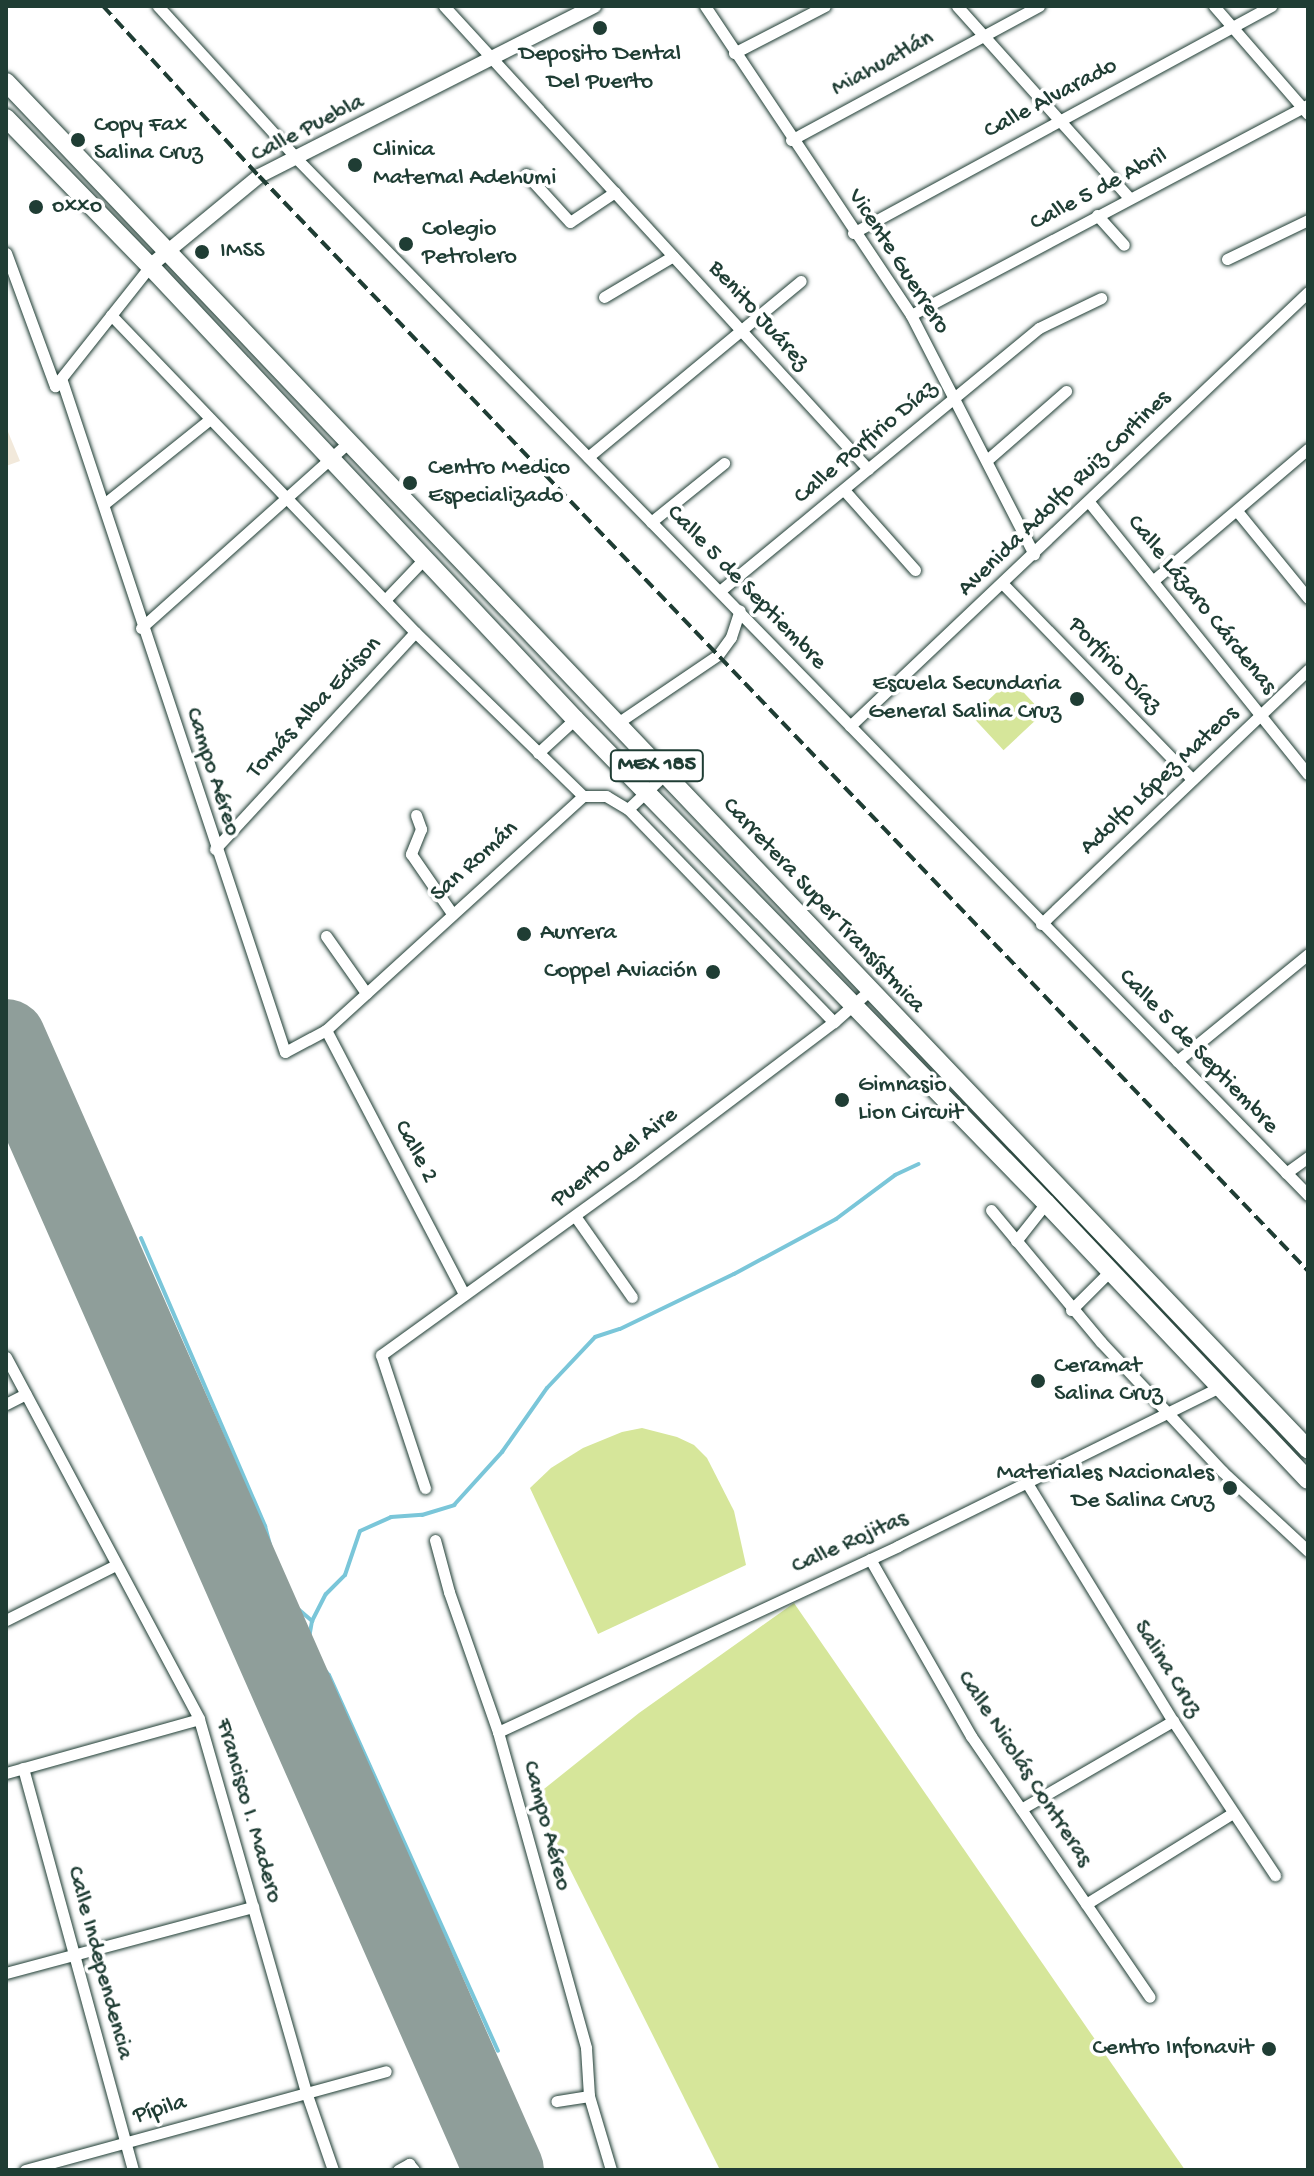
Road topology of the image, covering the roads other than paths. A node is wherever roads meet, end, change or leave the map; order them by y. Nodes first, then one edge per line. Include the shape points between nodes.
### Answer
1 (158, 6) edge
2 (444, 6) edge
3 (594, 6) edge
4 (705, 6) edge
5 (825, 6) edge
6 (957, 6) edge
7 (1039, 6) edge
8 (1214, 6) edge
9 (1271, 6) edge
10 (1233, 27) junction
11 (983, 34) junction
12 (734, 53) junction
13 (494, 60) junction
14 (6, 82) edge
15 (1306, 109) edge
16 (6, 118) edge
17 (1061, 118) junction
18 (791, 140) junction
19 (297, 159) junction
20 (526, 174) dead end
21 (615, 192) junction
22 (1129, 198) junction
23 (1097, 215) junction
24 (1308, 220) edge
25 (853, 233) junction
26 (1124, 245) dead end
27 (6, 253) edge
28 (165, 253) junction
29 (673, 256) junction
30 (1227, 259) dead end
31 (150, 266) junction
32 (801, 281) dead end
33 (1308, 292) edge
34 (604, 297) dead end
35 (1101, 298) dead end
36 (111, 315) junction
37 (911, 315) junction
38 (740, 329) junction
39 (59, 384) junction
40 (1066, 391) dead end
41 (956, 397) junction
42 (210, 419) junction
43 (348, 443) junction
44 (1308, 449) edge
45 (588, 457) junction
46 (331, 460) junction
47 (987, 460) junction
48 (724, 463) dead end
49 (868, 469) junction
50 (844, 490) junction
51 (289, 499) junction
52 (1089, 502) junction
53 (104, 504) junction
54 (1237, 511) junction
55 (651, 522) junction
56 (1034, 554) junction
57 (424, 559) junction
58 (915, 570) dead end
59 (1155, 579) junction
60 (1003, 584) junction
61 (721, 590) junction
62 (1308, 598) edge
63 (385, 600) junction
64 (740, 610) junction
65 (141, 628) junction
66 (415, 632) junction
67 (1308, 670) edge
68 (1261, 715) junction
69 (575, 719) junction
70 (616, 724) junction
71 (850, 726) junction
72 (538, 753) junction
73 (665, 774) junction
74 (1308, 774) edge
75 (1192, 779) junction
76 (647, 791) junction
77 (583, 796) junction
78 (628, 809) junction
79 (416, 815) dead end
80 (215, 849) junction
81 (451, 912) junction
82 (1041, 924) junction
83 (326, 936) dead end
84 (1308, 954) edge
85 (870, 990) junction
86 (366, 993) junction
87 (854, 1004) junction
88 (834, 1022) junction
89 (326, 1030) junction
90 (285, 1052) joint
91 (1177, 1061) junction
92 (1308, 1157) edge
93 (1286, 1173) junction
94 (1308, 1195) edge
95 (1046, 1203) junction
96 (991, 1210) dead end
97 (575, 1216) junction
98 (1016, 1241) junction
99 (1109, 1272) junction
100 (464, 1294) junction
101 (632, 1297) dead end
102 (1071, 1310) junction
103 (6, 1357) edge
104 (1218, 1388) junction
105 (26, 1394) junction
106 (6, 1404) edge
107 (1169, 1411) junction
108 (1308, 1449) edge
109 (1308, 1480) edge
110 (1027, 1483) junction
111 (425, 1488) dead end
112 (435, 1540) dead end
113 (1308, 1551) edge
114 (870, 1559) junction
115 (116, 1565) junction
116 (6, 1620) edge
117 (199, 1719) junction
118 (1173, 1721) junction
119 (498, 1732) junction
120 (12, 1769) edge
121 (1021, 1809) junction
122 (1233, 1813) junction
123 (1275, 1875) dead end
124 (1086, 1904) junction
125 (253, 1907) junction
126 (73, 1955) junction
127 (6, 1973) edge
128 (1150, 1997) dead end
129 (386, 2071) dead end
130 (306, 2092) junction
131 (589, 2096) junction
132 (556, 2101) dead end
133 (125, 2143) junction
134 (25, 2170) edge
135 (133, 2170) edge
136 (333, 2170) edge
137 (398, 2170) edge
138 (414, 2170) edge
139 (611, 2170) edge

1 - 19 street, Calle 5 de Septiembre
2 - 13 street, Benito Juárez
3 - 13 street, Calle Puebla
4 - 12 street, Vicente Guerrero
5 - 12 street
6 - 11 street
7 - 11 street, Miahuatlán
8 - 10 street
9 - 10 street, Calle Alvarado
10 - 15 street
10 - 17 street, Calle Alvarado
11 - 17 street
11 - 18 street, Miahuatlán
12 - 18 street, Vicente Guerrero
13 - 19 street, Calle Puebla
13 - 21 street, Benito Juárez
14 - 28 main road, Carretera Super Transístmica / MEX 185
15 - 22 street, Calle 5 de Abril
16 - 31 main road, Carretera Super Transístmica / MEX 185
17 - 22 street
17 - 25 street, Calle Alvarado
18 - 25 street, Vicente Guerrero
19 - 28 street, Calle Puebla via 259,176
19 - 45 street, Calle 5 de Septiembre
20 - 21 street via 570,222
21 - 29 street, Benito Juárez
22 - 23 street, Calle 5 de Abril
23 - 26 street
23 - 37 street, Calle 5 de Abril
24 - 30 street
25 - 37 street, Vicente Guerrero
27 - 39 street, Campo Aéreo
28 - 31 street, Calle Puebla
28 - 43 main road, Carretera Super Transístmica / MEX 185
29 - 34 street
29 - 38 street, Benito Juárez
31 - 36 street, Calle Puebla
31 - 46 main road, Carretera Super Transístmica / MEX 185
32 - 38 street
33 - 52 street, Avenida Adolfo Ruiz Cortines
35 - 41 street, Calle Porfirio Díaz via 1039,328
36 - 39 street, Calle Puebla
36 - 42 street
37 - 41 street, Vicente Guerrero
38 - 45 street
38 - 49 street, Benito Juárez
39 - 53 street, Campo Aéreo
40 - 47 street
41 - 47 street, Vicente Guerrero
41 - 49 street, Calle Porfirio Díaz
42 - 51 street
42 - 53 street
43 - 46 street
43 - 70 main road, Carretera Super Transístmica / MEX 185
44 - 54 street
45 - 55 street, Calle 5 de Septiembre
46 - 51 street
46 - 57 main road, Carretera Super Transístmica / MEX 185
47 - 56 street, Vicente Guerrero
48 - 55 street
49 - 50 street, Calle Porfirio Díaz
50 - 58 street
50 - 61 street, Calle Porfirio Díaz
51 - 63 street
51 - 65 street
52 - 56 street, Avenida Adolfo Ruiz Cortines
52 - 59 street, Calle Lázaro Cárdenas
53 - 65 street, Campo Aéreo
54 - 59 street
54 - 62 street
55 - 61 street, Calle 5 de Septiembre
56 - 60 street, Avenida Adolfo Ruiz Cortines
57 - 63 street
57 - 69 main road, Carretera Super Transístmica / MEX 185
59 - 68 street, Calle Lázaro Cárdenas
60 - 71 street, Avenida Adolfo Ruiz Cortines
60 - 75 street, Porfirio Díaz
61 - 64 street, Calle 5 de Septiembre
63 - 66 street
64 - 70 street via 718,655
64 - 71 street, Calle 5 de Septiembre
65 - 80 street, Campo Aéreo
66 - 72 street
66 - 80 street, Tomás Alba Edison
67 - 68 street, Adolfo López Mateos
68 - 74 street, Calle Lázaro Cárdenas
68 - 75 street, Adolfo López Mateos
69 - 72 street
69 - 76 main road, Carretera Super Transístmica / MEX 185
70 - 73 main road, Carretera Super Transístmica / MEX 185
71 - 82 street, Calle 5 de Septiembre
72 - 77 street
73 - 76 street
73 - 85 main road, Carretera Super Transístmica / MEX 185
75 - 82 street, Adolfo López Mateos
76 - 78 street
76 - 87 main road, Carretera Super Transístmica / MEX 185
77 - 78 street via 606,796
77 - 81 street, San Román
78 - 88 street
79 - 81 street via 421,829 411,854
80 - 90 street, Campo Aéreo
81 - 86 street, San Román
82 - 91 street, Calle 5 de Septiembre
83 - 86 street
84 - 91 street
85 - 87 street, Puerto del Aire
85 - 108 main road, Carretera Super Transístmica / MEX 185
86 - 89 street, San Román
87 - 88 street, Puerto del Aire
87 - 95 main road, Carretera Super Transístmica / MEX 185
88 - 97 street, Puerto del Aire
89 - 90 street, San Román
89 - 100 street, Calle 2
91 - 93 street, Calle 5 de Septiembre
92 - 93 street
93 - 94 street, Calle 5 de Septiembre
95 - 98 street
95 - 99 main road, Carretera Super Transístmica / MEX 185
96 - 98 street
97 - 100 street, Puerto del Aire
97 - 101 street
98 - 102 street
99 - 102 street
99 - 104 main road, Carretera Super Transístmica / MEX 185
100 - 111 street, Puerto del Aire via 381,1355
102 - 107 street
103 - 105 street, Francisco I. Madero
104 - 107 street, Calle Rojitas
104 - 109 main road, Carretera Super Transístmica / MEX 185
105 - 106 street
105 - 115 street, Francisco I. Madero
107 - 110 street, Calle Rojitas
107 - 113 street via 1222,1471
110 - 114 street, Calle Rojitas
110 - 118 street, Salina Cruz
112 - 119 street, Campo Aéreo
114 - 119 street, Calle Rojitas
114 - 121 street, Calle Nicolás Contreras via 971,1736
115 - 116 street
115 - 117 street, Francisco I. Madero
117 - 120 street
117 - 125 street, Francisco I. Madero
118 - 121 street
118 - 122 street, Salina Cruz
119 - 131 street, Campo Aéreo via 586,2048
120 - 126 street, Calle Independencia
121 - 124 street, Calle Nicolás Contreras
122 - 123 street, Salina Cruz
122 - 124 street
124 - 128 street, Calle Nicolás Contreras
125 - 126 street
125 - 130 street, Francisco I. Madero
126 - 127 street
126 - 133 street, Calle Independencia
129 - 130 street, Pípila
130 - 133 street, Pípila
130 - 136 street, Francisco I. Madero
131 - 132 street
131 - 139 street, Campo Aéreo
133 - 134 street, Pípila
133 - 135 street, Calle Independencia
137 - 138 street via 409,2164

